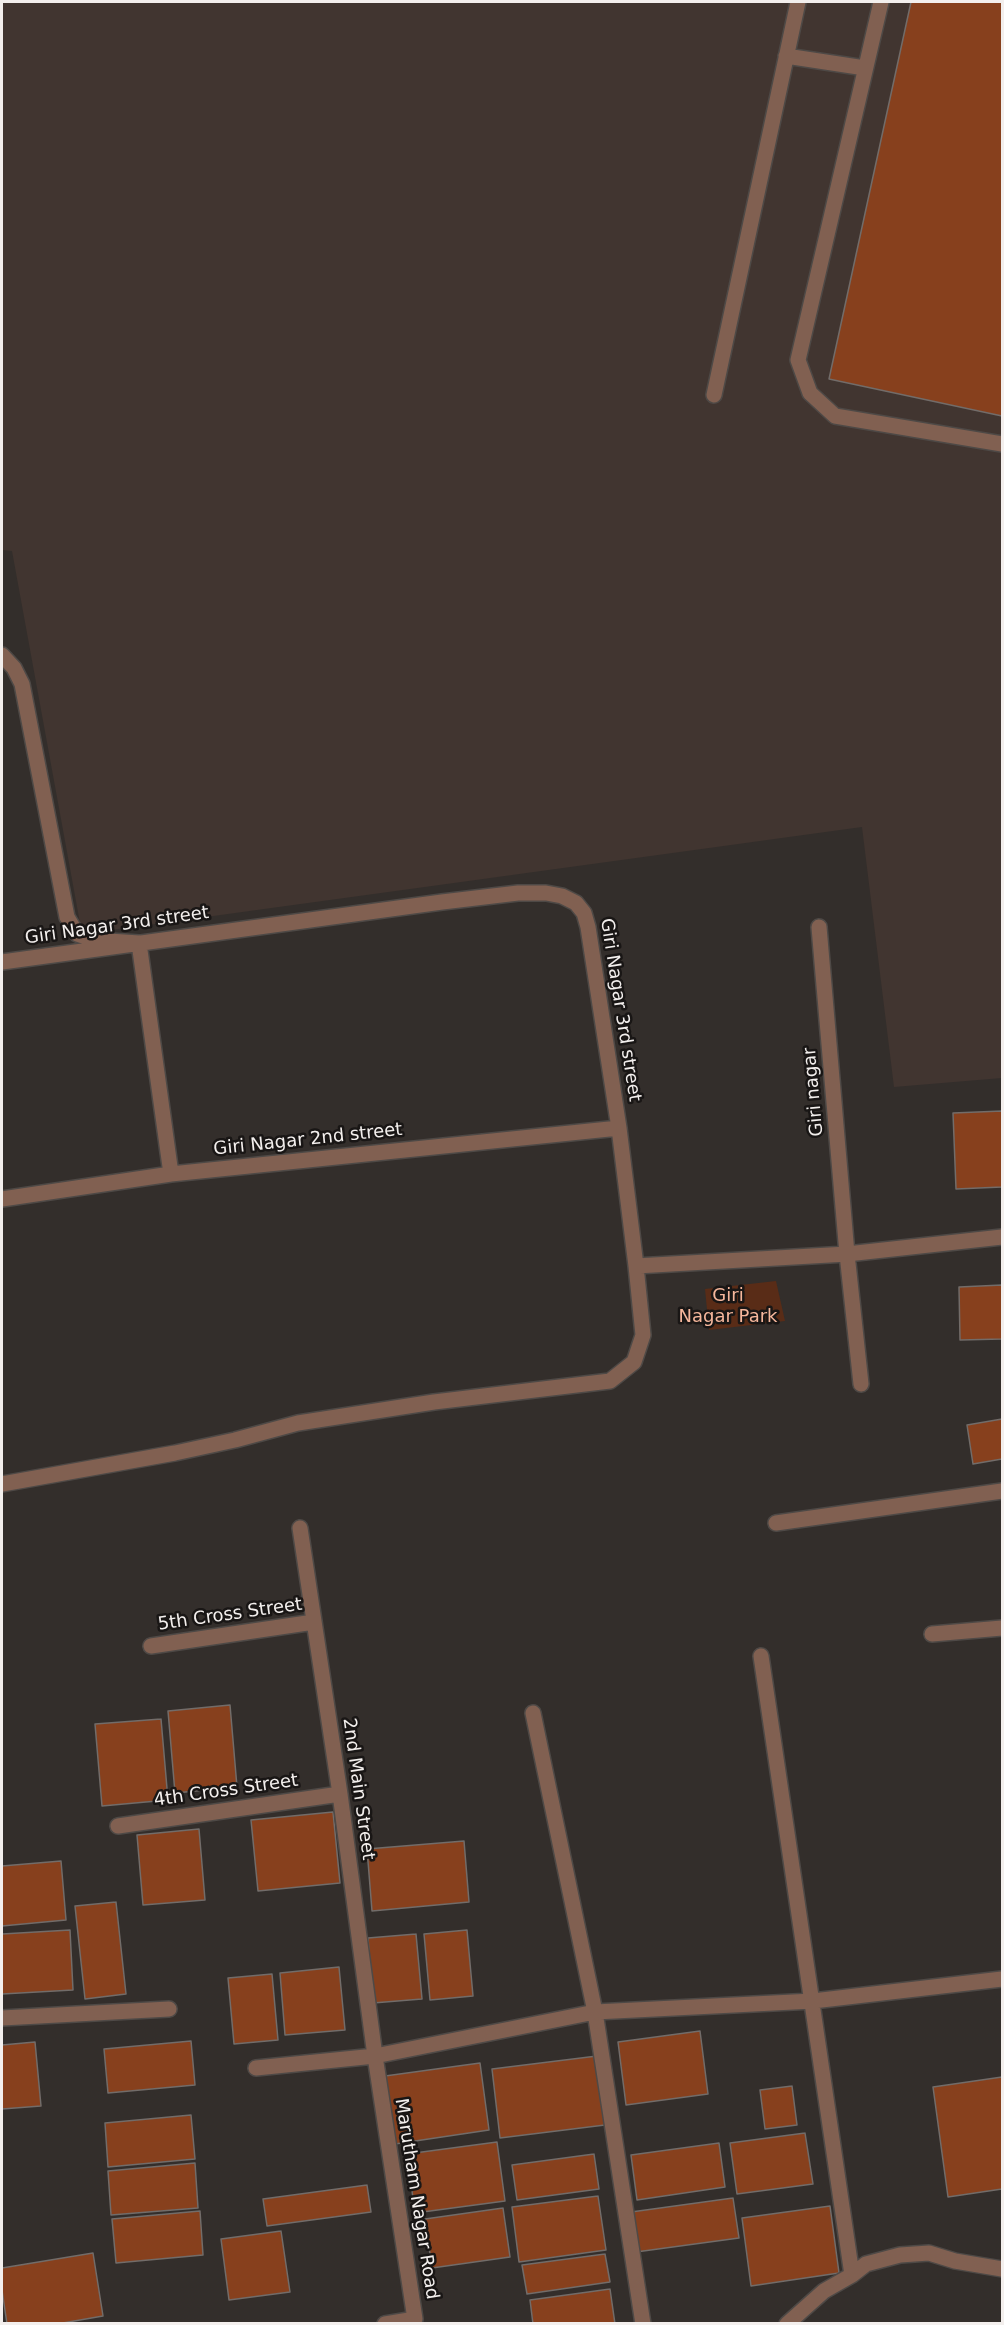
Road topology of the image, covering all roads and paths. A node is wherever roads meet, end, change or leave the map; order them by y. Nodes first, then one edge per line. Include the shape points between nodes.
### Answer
1 (798, 2) edge
2 (881, 2) edge
3 (786, 56) junction
4 (865, 68) junction
5 (714, 395) dead end
6 (1002, 444) edge
7 (2, 655) edge
8 (819, 927) dead end
9 (139, 943) junction
10 (2, 962) edge
11 (619, 1128) junction
12 (171, 1174) junction
13 (2, 1199) edge
14 (1002, 1237) edge
15 (847, 1254) junction
16 (636, 1266) junction
17 (861, 1384) dead end
18 (2, 1484) edge
19 (1002, 1491) edge
20 (776, 1523) dead end
21 (300, 1528) dead end
22 (314, 1622) junction
23 (1002, 1628) edge
24 (932, 1634) dead end
25 (151, 1646) dead end
26 (761, 1656) dead end
27 (533, 1713) dead end
28 (340, 1794) junction
29 (118, 1826) dead end
30 (1002, 1979) edge
31 (813, 2001) junction
32 (169, 2009) dead end
33 (595, 2012) junction
34 (2, 2018) edge
35 (375, 2056) junction
36 (256, 2068) dead end
37 (1002, 2268) edge
38 (852, 2275) junction
39 (385, 2324) edge
40 (643, 2324) edge
41 (788, 2324) edge

1 - 3 street
2 - 4 street
3 - 4 street
3 - 5 street
4 - 6 street via 798,360 810,393 835,416
7 - 9 street via 22,684 67,917 77,934 94,940
8 - 15 street, Giri nagar
9 - 10 street, Giri Nagar 3rd street
9 - 11 street, Giri Nagar 3rd street via 496,896 562,896 576,903 588,927
9 - 12 street
11 - 12 street, Giri Nagar 2nd street
11 - 16 street, Giri Nagar 3rd street
12 - 13 street, Giri Nagar 2nd street
14 - 15 street
15 - 16 street
15 - 17 street, Giri nagar
16 - 18 street, Giri Nagar 3rd street via 643,1335 634,1362 609,1381 298,1423 164,1455
19 - 20 street
21 - 22 street, 2nd Main Street
22 - 25 street, 5th Cross Street
22 - 28 street, 2nd Main Street
23 - 24 street
26 - 31 street
27 - 33 street
28 - 29 street, 4th Cross Street
28 - 35 street, 2nd Main Street
30 - 31 street
31 - 33 street
31 - 38 street
32 - 34 street
33 - 35 street
33 - 40 street
35 - 36 street
35 - 39 street, Marutham Nagar Road via 415,2319
37 - 38 street via 928,2253 866,2264
38 - 41 street via 824,2291

